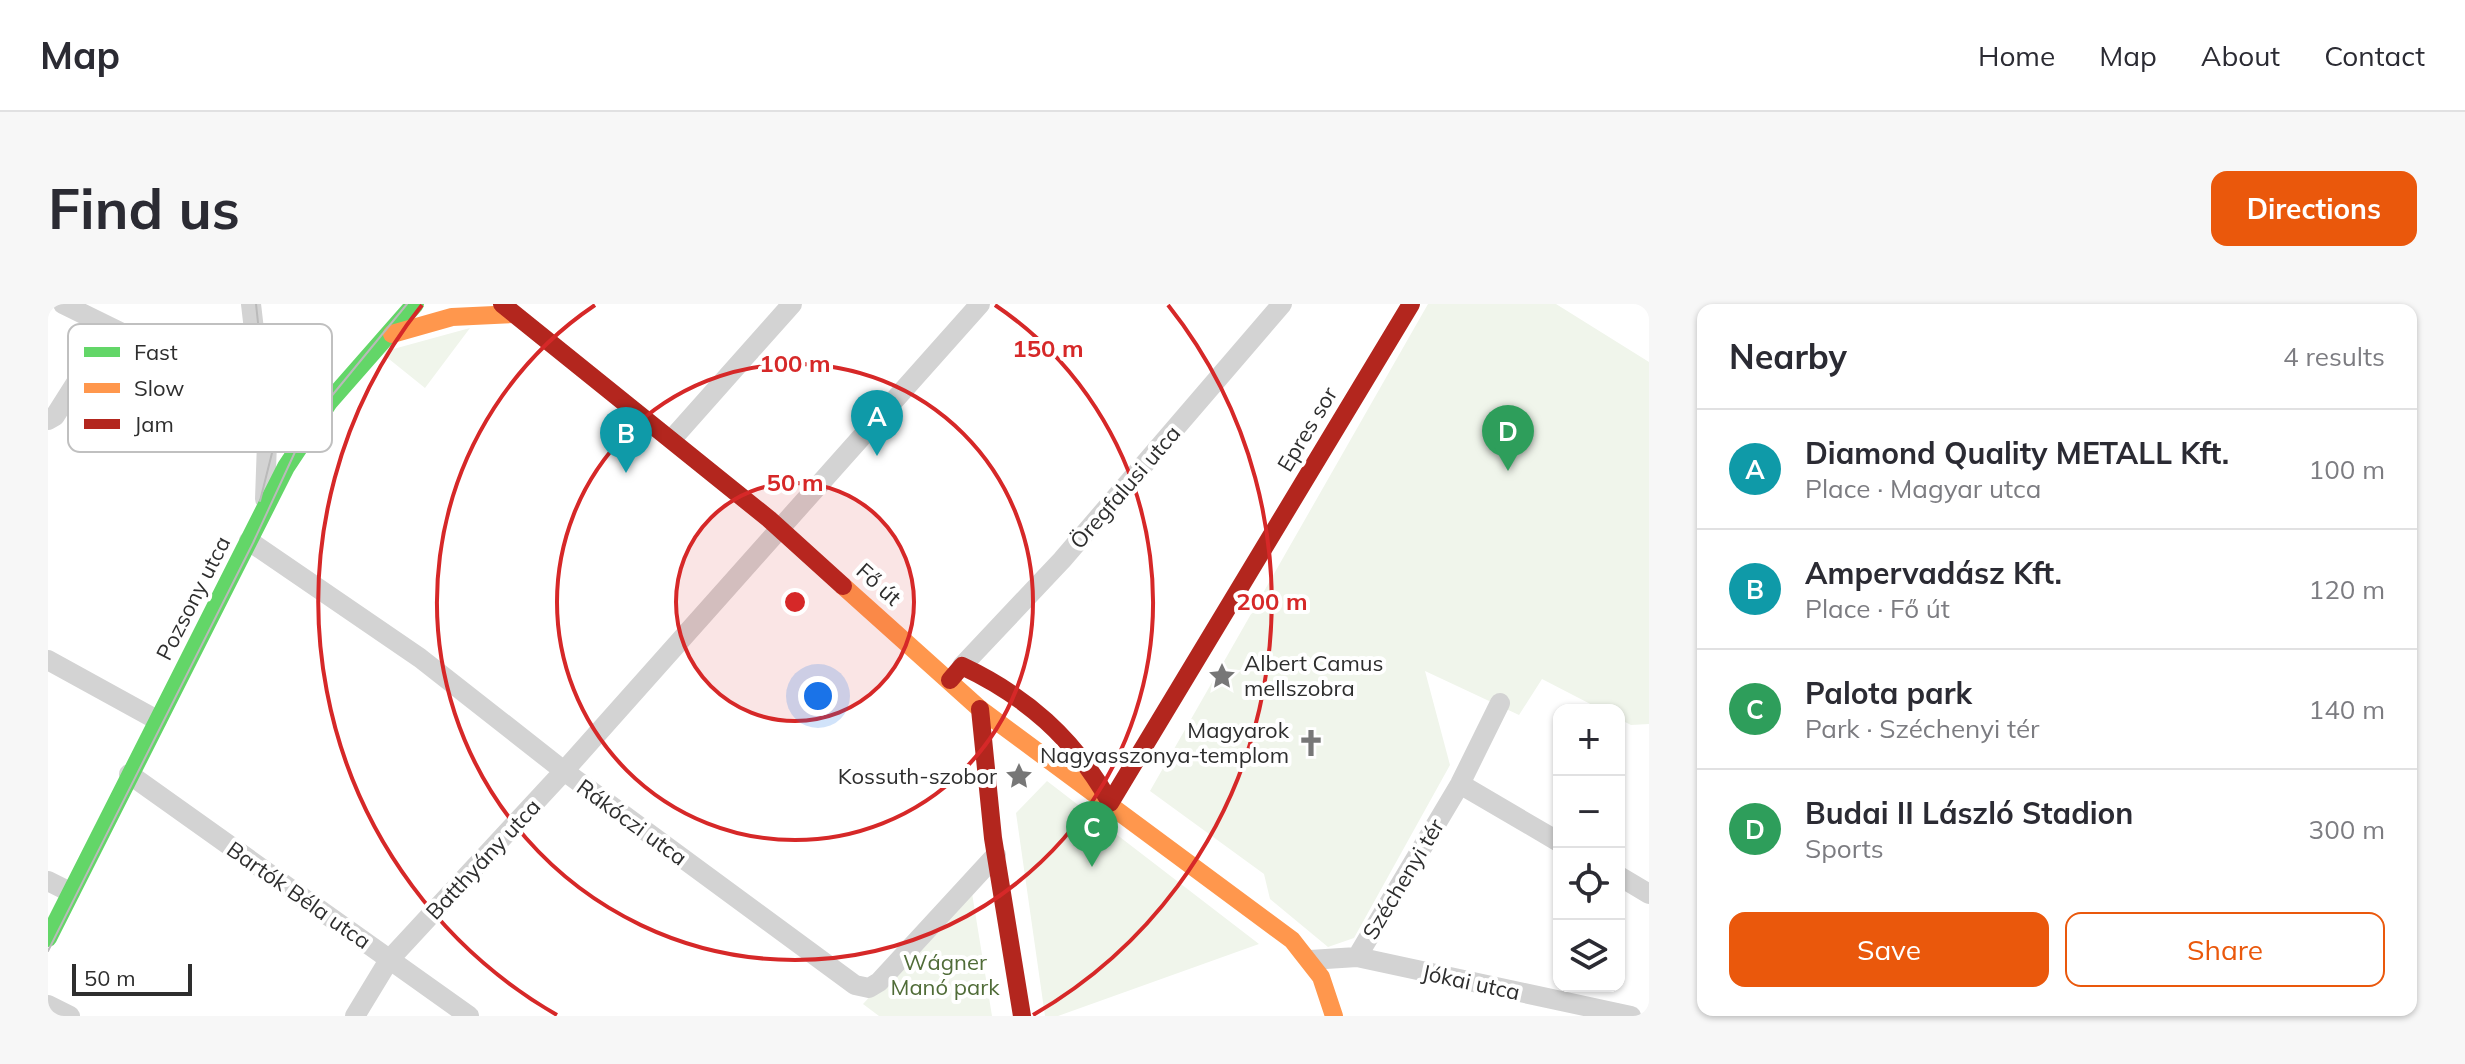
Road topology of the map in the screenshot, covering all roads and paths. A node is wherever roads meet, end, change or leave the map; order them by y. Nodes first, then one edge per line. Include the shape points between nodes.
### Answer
1 (63, 304) edge
2 (251, 304) edge
3 (415, 304) edge
4 (792, 304) edge
5 (980, 304) edge
6 (1282, 304) edge
7 (1403, 308) edge
8 (508, 309) edge
9 (101, 324) edge
10 (253, 324) edge
11 (384, 338) junction
12 (68, 393) edge
13 (332, 401) edge
14 (50, 421) edge
15 (672, 439) junction
16 (266, 452) edge
17 (297, 452) edge
18 (262, 515) junction
19 (779, 528) junction
20 (249, 541) junction
21 (48, 660) edge
22 (956, 673) junction
23 (1500, 703) dead end
24 (980, 709) junction
25 (157, 720) junction
26 (564, 771) junction
27 (129, 774) junction
28 (1460, 784) junction
29 (1110, 803) junction
30 (1553, 838) edge
31 (996, 855) junction
32 (1625, 880) edge
33 (48, 881) edge
34 (70, 892) junction
35 (1649, 894) edge
36 (48, 938) edge
37 (1357, 957) junction
38 (389, 960) junction
39 (1310, 960) junction
40 (48, 1005) edge
41 (70, 1016) edge
42 (355, 1016) edge
43 (469, 1016) edge
44 (1022, 1016) edge
45 (1334, 1016) edge
46 (1631, 1016) edge

1 - 9 street
2 - 10 street
3 - 11 street, Pozsony utca
4 - 15 street
5 - 19 street, Batthyány utca
6 - 22 street, Öregfalusi utca via 1062,560
7 - 29 street, Epres sor
8 - 11 street via 446,317
8 - 15 street, Fő út
11 - 13 street, Pozsony utca
12 - 14 street
15 - 19 street, Fő út
16 - 18 street
17 - 18 street, Pozsony utca
18 - 20 street, Pozsony utca
19 - 22 street, Fő út
19 - 26 street, Batthyány utca
20 - 25 street, Pozsony utca
20 - 26 street, Rákóczi utca via 420,658
21 - 25 street
22 - 24 street, Fő út
22 - 29 street via 1020,698 1068,737
23 - 28 street, Széchenyi tér
24 - 29 street
24 - 31 street
25 - 27 street, Pozsony utca
26 - 31 street, Rákóczi utca via 855,985 869,988
26 - 38 street, Batthyány utca
27 - 34 street, Pozsony utca
27 - 38 street, Bartók Béla utca
28 - 30 street
28 - 37 street, Széchenyi tér
29 - 39 street via 1292,940
31 - 44 street
32 - 35 street
33 - 34 street
34 - 36 street, Pozsony utca
37 - 39 street, Széchenyi tér
37 - 46 street, Jókai utca
38 - 42 street, Batthyány utca
38 - 43 street, Bartók Béla utca
39 - 45 street
40 - 41 street

